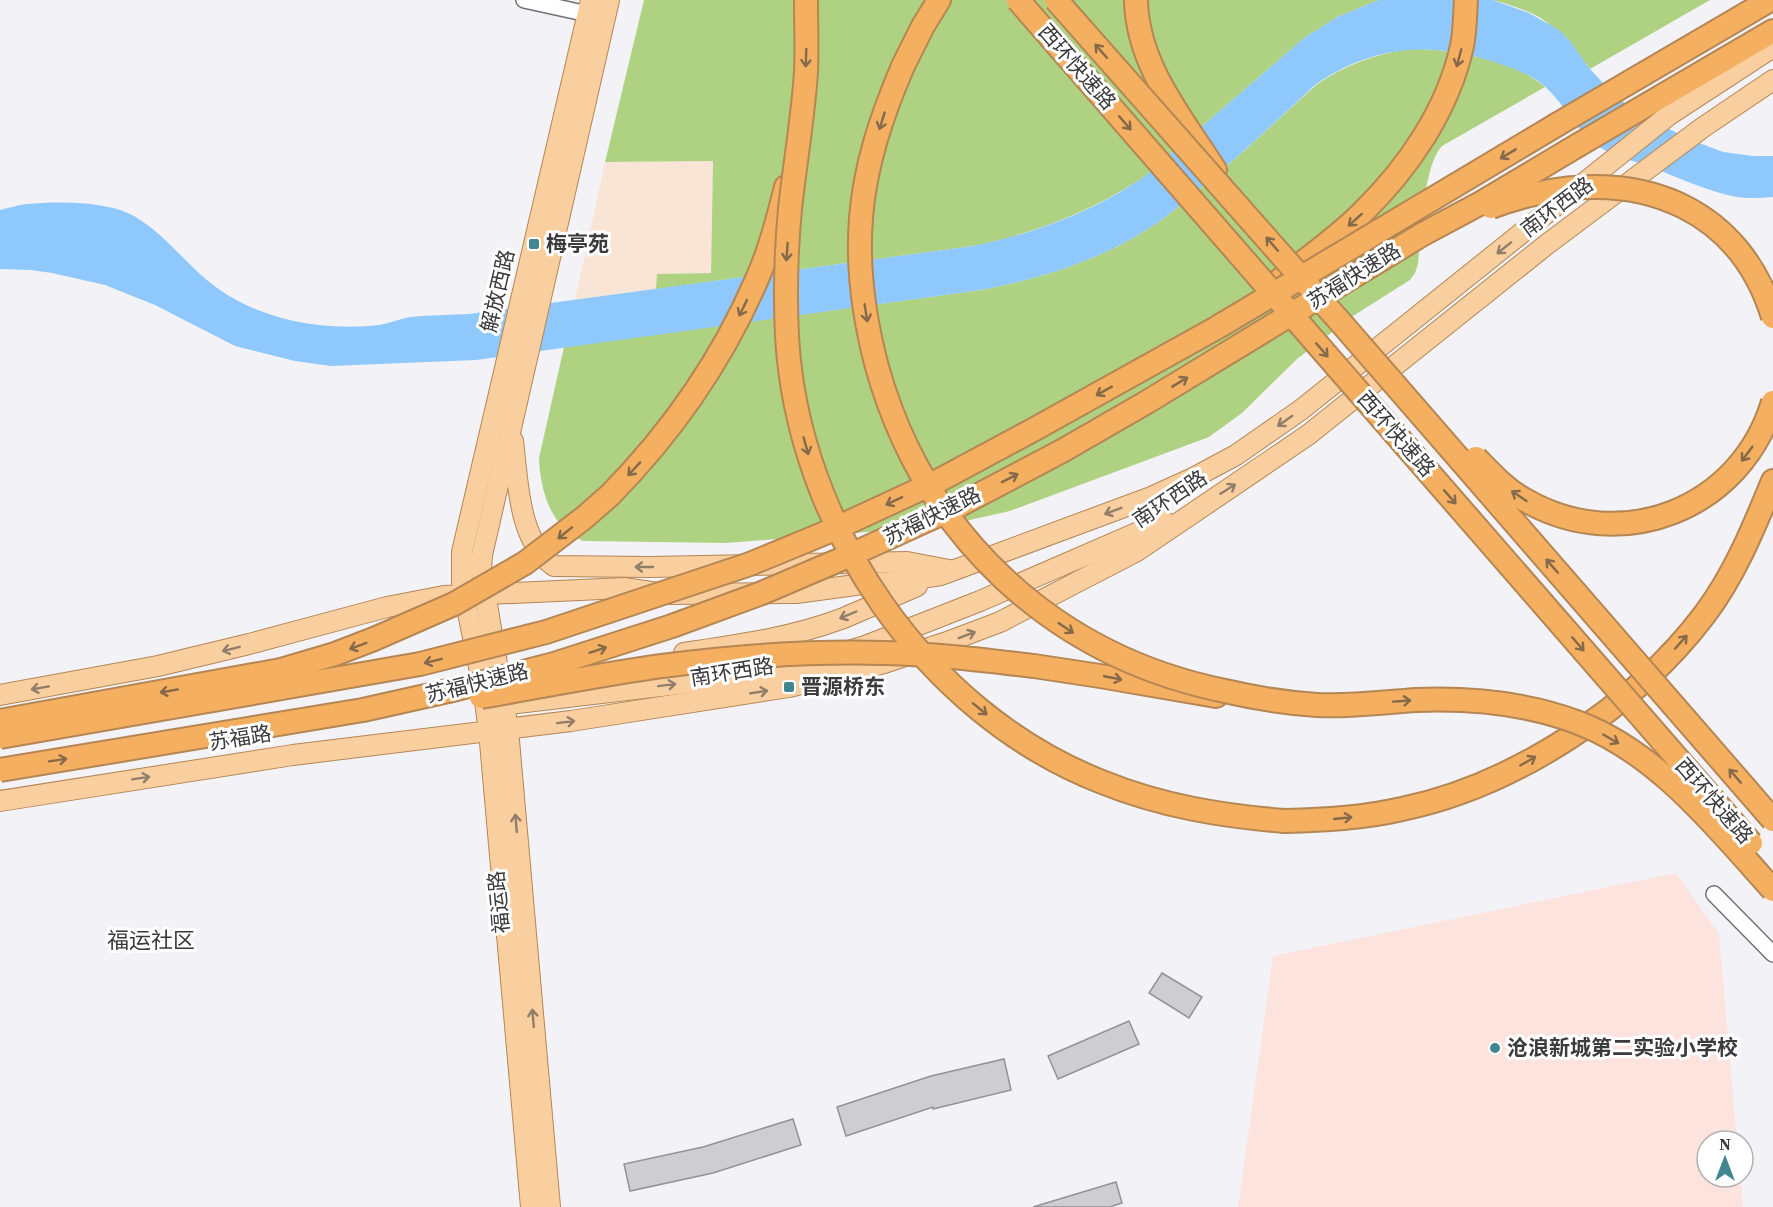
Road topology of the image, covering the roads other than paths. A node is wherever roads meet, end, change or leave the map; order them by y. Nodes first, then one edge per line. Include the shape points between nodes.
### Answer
1 (524, 0) edge
2 (806, 0) edge
3 (939, 0) edge
4 (1018, 0) edge
5 (1056, 0) edge
6 (1136, 0) edge
7 (1466, 0) edge
8 (1770, 0) edge
9 (598, 8) edge
10 (1773, 31) edge
11 (1773, 47) edge
12 (1773, 80) edge
13 (799, 133) junction
14 (1237, 205) junction
15 (1423, 234) junction
16 (531, 295) junction
17 (1773, 317) edge
18 (1343, 325) junction
19 (1218, 327) junction
20 (1773, 402) edge
21 (512, 426) junction
22 (1773, 481) edge
23 (1207, 502) junction
24 (947, 573) junction
25 (464, 594) junction
26 (484, 594) junction
27 (492, 685) junction
28 (0, 695) edge
29 (1317, 705) junction
30 (495, 706) junction
31 (0, 721) edge
32 (499, 730) junction
33 (218, 734) junction
34 (0, 737) edge
35 (0, 770) edge
36 (0, 801) edge
37 (1773, 820) edge
38 (1731, 843) junction
39 (1773, 868) edge
40 (1773, 879) edge
41 (1773, 890) edge
42 (1714, 894) dead end
43 (1773, 954) edge
44 (533, 1126) junction
45 (531, 1207) edge
46 (550, 1207) edge

1 - 9 street
2 -> 13 highway, bridge via 806,71
3 -> 29 highway, bridge via 887,105 866,180 861,219 862,285 873,350 885,395 913,459 946,514 996,571 1076,635 1109,653 1188,682 1265,699
4 -> 39 highway, 西环快速路, bridge
14 -> 5 highway, 西环快速路, bridge
6 - 14 highway, bridge via 1137,22 1148,60
7 -> 19 highway, bridge via 1462,44 1447,93 1395,177 1330,241
8 -> 19 highway, 苏福快速路, bridge
9 - 16 main road, 解放西路
10 - 15 highway, 苏福快速路, bridge
11 -> 24 main road, 南环西路 via 1669,116 1302,409 1236,455 1151,497
23 -> 12 main road, 南环西路 via 1308,435 1545,245
13 -> 22 highway, bridge via 786,261 790,373 808,453 844,542 873,592 907,638 960,692 1009,732 1100,782 1201,812 1285,821 1327,820 1404,809 1520,767 1601,715 1682,641 1724,586
13 -> 31 highway, bridge via 769,249 710,369 637,467 585,517 533,557 454,604 335,654 238,679
18 -> 14 highway, 西环快速路, bridge
15 - 17 highway, bridge via 1483,209 1540,193 1581,188 1648,193 1696,213 1722,231 1749,263
33 -> 15 highway, 苏福快速路, bridge via 363,710 554,664 762,593 954,508 1062,451
16 - 21 main road, 解放西路 via 525,366
16 - 25 main road, 解放西路 via 506,362 462,552
20 -> 18 highway, bridge via 1750,451 1731,475 1698,501 1649,520 1609,524 1572,519 1541,509 1498,480
37 -> 18 highway, 西环快速路, bridge
19 -> 34 highway, 苏福快速路, bridge via 938,481 750,564 664,594 546,632 420,664
24 -> 21 main road via 907,562 554,566 544,559 526,525
21 - 26 main road, 解放西路 via 482,555
30 -> 23 main road via 753,675 825,658 980,601
32 -> 23 main road, 南环西路 via 789,687 884,663 1000,622 1137,551
24 - 26 main road, 南环西路 via 796,593 665,594 624,588
24 -> 27 main road via 840,619 768,639
25 - 26 main road, 南环西路
25 - 27 main road, 福运路
25 -> 28 main road via 387,607 158,666
26 - 27 main road, 福运路
27 - 30 main road, 福运路
33 -> 29 highway, bridge via 358,720 669,665 836,653 978,659 1203,695
29 -> 38 highway, bridge via 1472,700 1521,706 1561,717 1634,753 1683,794
30 - 32 main road, 福运路
36 -> 32 main road, 苏福路 via 293,754
32 - 44 main road, 福运路
35 -> 33 highway, 苏福快速路, bridge
38 - 40 highway, bridge
38 - 41 highway, bridge
42 - 43 street
44 - 45 main road, 福运路
44 - 46 main road, 福运路

